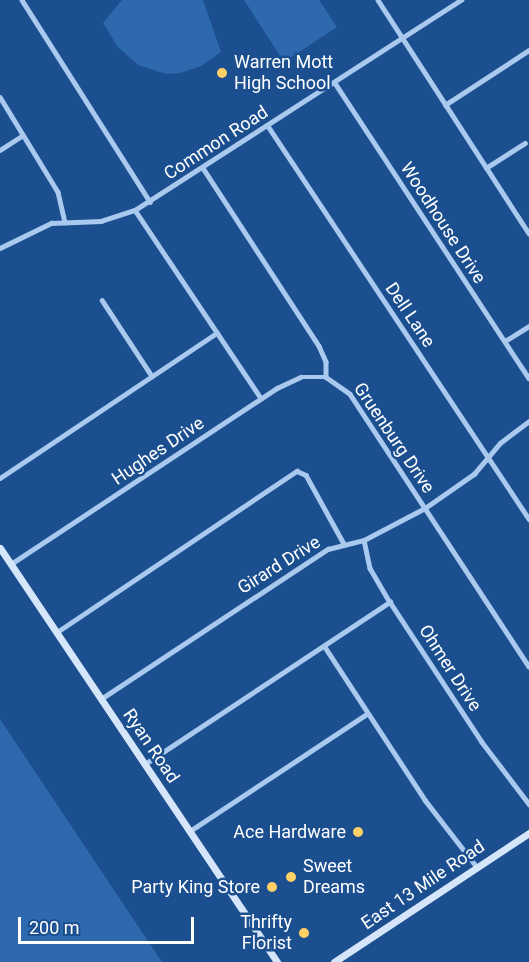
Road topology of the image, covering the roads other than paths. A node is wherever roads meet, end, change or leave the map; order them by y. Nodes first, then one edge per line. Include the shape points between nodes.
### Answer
1 (22, 0) edge
2 (378, 0) edge
3 (461, 0) edge
4 (402, 39) junction
5 (529, 50) edge
6 (335, 82) junction
7 (0, 98) edge
8 (445, 105) junction
9 (268, 126) junction
10 (22, 135) junction
11 (525, 143) dead end
12 (0, 150) edge
13 (203, 168) junction
14 (486, 168) junction
15 (150, 202) junction
16 (135, 210) junction
17 (65, 222) junction
18 (529, 233) edge
19 (0, 248) edge
20 (102, 300) dead end
21 (529, 326) edge
22 (217, 333) junction
23 (505, 341) junction
24 (152, 376) junction
25 (326, 377) junction
26 (529, 378) edge
27 (261, 399) junction
28 (529, 421) edge
29 (488, 457) junction
30 (0, 478) edge
31 (425, 508) junction
32 (529, 519) edge
33 (364, 540) junction
34 (343, 542) junction
35 (0, 548) edge
36 (11, 564) junction
37 (390, 602) junction
38 (57, 632) junction
39 (324, 647) junction
40 (529, 666) edge
41 (101, 699) junction
42 (367, 714) junction
43 (145, 764) junction
44 (529, 804) edge
45 (190, 831) junction
46 (529, 833) edge
47 (477, 867) junction
48 (277, 962) edge
49 (334, 962) edge

1 - 15 street
2 - 4 street
3 - 4 street, Common Road
4 - 6 street, Common Road
4 - 8 street
5 - 8 street
6 - 9 street, Common Road
6 - 23 street, Woodhouse Drive
7 - 10 street
8 - 14 street
9 - 13 street, Common Road
9 - 29 street, Dell Lane
10 - 12 street
10 - 17 street via 58,192
11 - 14 street
13 - 15 street, Common Road
13 - 25 street, Gruenburg Drive via 319,346 326,362
14 - 18 street
15 - 16 street, Common Road
16 - 17 street, Common Road via 100,221
16 - 22 street
17 - 19 street, Common Road via 39,227
20 - 24 street
21 - 23 street
22 - 24 street
22 - 27 street
23 - 26 street, Woodhouse Drive
24 - 30 street
25 - 27 street, Hughes Drive via 289,381
25 - 31 street, Gruenburg Drive via 350,394
27 - 36 street, Hughes Drive
28 - 29 street, Girard Drive via 506,437
29 - 31 street, Girard Drive via 474,474
29 - 32 street, Dell Lane
31 - 33 street, Girard Drive
31 - 40 street, Gruenburg Drive
33 - 34 street, Girard Drive
33 - 37 street, Ohmer Drive via 370,568
34 - 38 street via 301,471
34 - 41 street, Girard Drive
35 - 36 main road, Ryan Road
36 - 38 main road, Ryan Road
37 - 39 street
37 - 44 street, Ohmer Drive via 486,748
38 - 41 main road, Ryan Road
39 - 42 street
39 - 43 street
41 - 43 main road, Ryan Road
42 - 45 street
42 - 47 street
43 - 45 main road, Ryan Road
45 - 48 main road, Ryan Road
46 - 47 main road, East 13 Mile Road
47 - 49 main road, East 13 Mile Road

